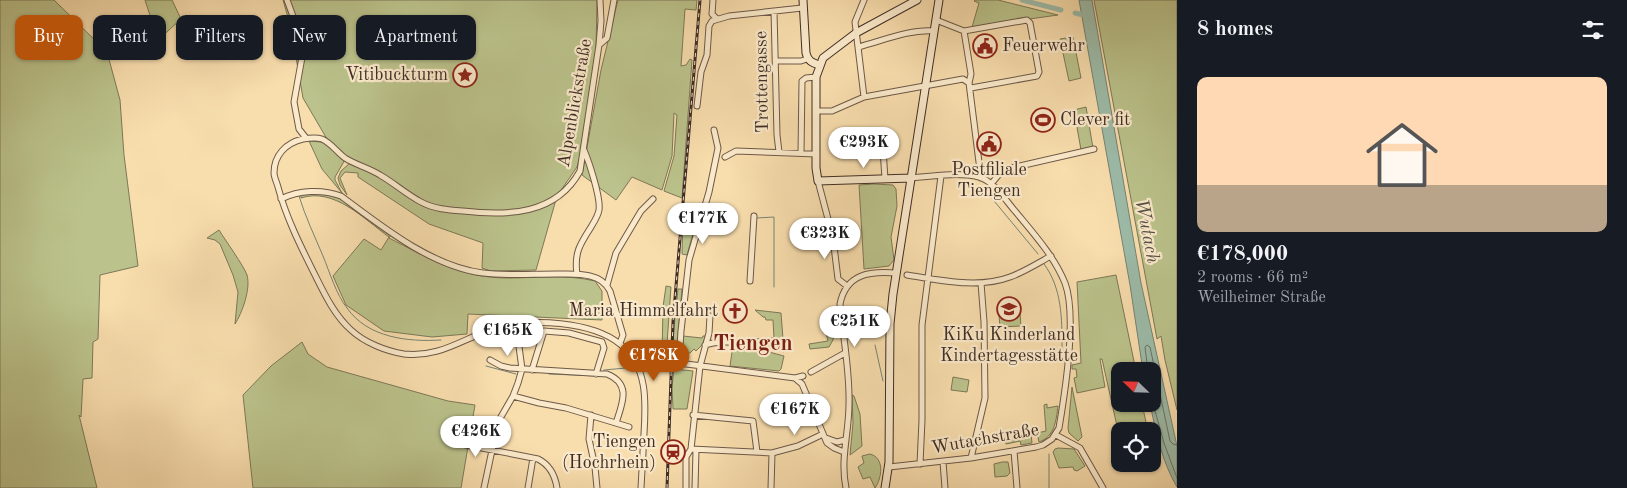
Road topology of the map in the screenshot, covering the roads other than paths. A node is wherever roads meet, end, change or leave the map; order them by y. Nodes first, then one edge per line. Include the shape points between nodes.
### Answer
1 (287, 0) edge
2 (600, 0) edge
3 (614, 0) edge
4 (713, 0) edge
5 (803, 0) edge
6 (864, 0) edge
7 (917, 0) edge
8 (938, 0) edge
9 (802, 8) junction
10 (774, 12) junction
11 (717, 19) junction
12 (936, 20) junction
13 (934, 31) junction
14 (964, 31) junction
15 (856, 33) junction
16 (599, 45) junction
17 (858, 47) junction
18 (807, 59) junction
19 (776, 61) junction
20 (820, 64) junction
21 (816, 77) junction
22 (970, 85) junction
23 (926, 86) junction
24 (864, 97) junction
25 (697, 106) dead end
26 (816, 111) junction
27 (714, 130) dead end
28 (882, 134) dead end
29 (306, 138) junction
30 (584, 149) junction
31 (1094, 149) dead end
32 (779, 152) junction
33 (801, 153) junction
34 (816, 154) junction
35 (725, 157) dead end
36 (941, 176) junction
37 (911, 178) junction
38 (981, 178) junction
39 (885, 179) junction
40 (818, 181) junction
41 (991, 184) junction
42 (281, 199) junction
43 (653, 199) dead end
44 (754, 216) dead end
45 (1051, 256) junction
46 (896, 273) junction
47 (576, 274) junction
48 (907, 275) dead end
49 (928, 278) junction
50 (750, 280) dead end
51 (981, 283) junction
52 (607, 285) junction
53 (847, 286) junction
54 (710, 316) dead end
55 (516, 324) junction
56 (620, 343) junction
57 (705, 345) junction
58 (757, 346) dead end
59 (845, 353) junction
60 (490, 360) dead end
61 (635, 361) junction
62 (658, 362) junction
63 (679, 363) junction
64 (700, 366) junction
65 (638, 368) junction
66 (522, 369) junction
67 (532, 370) junction
68 (810, 372) dead end
69 (596, 374) junction
70 (803, 376) dead end
71 (795, 378) junction
72 (513, 396) junction
73 (693, 415) junction
74 (591, 416) junction
75 (616, 424) junction
76 (629, 427) dead end
77 (823, 434) junction
78 (1056, 435) junction
79 (846, 440) junction
80 (466, 445) dead end
81 (693, 450) junction
82 (491, 451) junction
83 (1014, 451) junction
84 (757, 452) junction
85 (772, 453) junction
86 (844, 453) junction
87 (533, 458) junction
88 (971, 458) junction
89 (943, 462) junction
90 (893, 464) junction
91 (920, 464) junction
92 (886, 485) edge
93 (484, 488) edge
94 (528, 488) edge
95 (557, 488) edge
96 (597, 488) edge
97 (642, 488) edge
98 (686, 488) edge
99 (695, 488) edge
100 (771, 488) edge
101 (846, 488) edge
102 (945, 488) edge
103 (1017, 488) edge
104 (1103, 488) edge

1 - 29 street via 304,46 294,102 299,129
2 - 16 street, Alpenblickstraße
3 - 16 street via 607,38
4 - 11 street via 712,14
5 - 9 main road
6 - 15 street via 855,22
7 - 15 main road
8 - 12 main road
9 - 10 street
9 - 18 main road
10 - 11 street
10 - 19 street, Trottengasse
11 - 25 street via 710,26
12 - 13 main road
12 - 14 street
13 - 17 street via 925,30
13 - 23 main road
14 - 22 street
14 - 22 street via 1027,20 1039,72 1037,76
15 - 17 street
15 - 20 main road via 823,58
16 - 30 street, Alpenblickstraße
17 - 24 street
18 - 19 street
18 - 20 main road
19 - 32 street, Trottengasse
20 - 21 main road
21 - 26 main road
21 - 33 street via 802,81
22 - 23 street via 963,79
22 - 38 street
23 - 24 street
23 - 37 main road
24 - 26 street via 832,111
26 - 34 main road
27 - 63 street via 718,148 690,260
28 - 39 street
29 - 30 street, Alpenblickstraße via 327,142 350,161 380,174 422,203 437,208 489,214 536,208 557,197 572,185 580,171
29 - 42 street via 292,142 278,155 274,174
30 - 47 street via 600,208 578,247
31 - 41 street via 1002,171
32 - 33 street
32 - 35 street via 736,151
33 - 34 street
34 - 40 main road
36 - 37 street
36 - 38 street
36 - 49 street
37 - 39 main road
37 - 46 main road
38 - 41 street
39 - 40 main road
40 - 53 street via 838,278
41 - 45 street
42 - 47 street via 320,191 341,196 392,234 456,267 483,273
42 - 55 street via 298,241 338,316 352,332 368,341 394,352 424,355
43 - 52 street via 641,211 616,253
44 - 50 street
45 - 51 street via 1009,277
45 - 78 street via 1066,285 1070,323
46 - 53 street via 864,275
46 - 90 main road via 890,324 890,447
47 - 52 street via 593,276
48 - 49 street
49 - 51 street
49 - 91 street via 922,325
51 - 88 street via 985,398
52 - 56 street via 623,335
53 - 59 street via 840,304
54 - 57 street
55 - 56 street via 578,326
55 - 66 street
56 - 61 street
57 - 58 street via 734,342
57 - 64 street
59 - 68 street
59 - 79 street via 849,405
60 - 66 street via 501,366
61 - 62 street
61 - 65 street
62 - 63 street
62 - 65 street
63 - 64 street
64 - 71 street
64 - 73 street
65 - 97 street via 644,382 645,401
66 - 67 street
66 - 72 street
67 - 69 street
67 - 69 street via 544,331 569,333 602,342 604,348
69 - 75 street via 607,374 620,383 624,396
70 - 71 street
71 - 77 street via 802,384
72 - 74 street
72 - 82 street via 498,422
73 - 81 street
73 - 84 street via 753,422
74 - 75 street
74 - 96 street via 589,439
75 - 76 street
77 - 79 street via 831,441
77 - 85 street via 798,446
77 - 86 street via 831,446
78 - 83 street, Wutachstraße via 1043,445
78 - 104 street, Wutachstraße via 1080,448
79 - 86 street
80 - 82 street
81 - 84 street
81 - 98 street via 686,457
81 - 99 street
82 - 87 street
82 - 93 street
83 - 88 street, Wutachstraße
83 - 103 street
84 - 85 street
85 - 100 street
86 - 101 street
87 - 94 street
87 - 95 street via 551,470
88 - 89 street, Wutachstraße
89 - 91 street, Wutachstraße
89 - 102 street
90 - 91 street, Wutachstraße
90 - 92 main road

